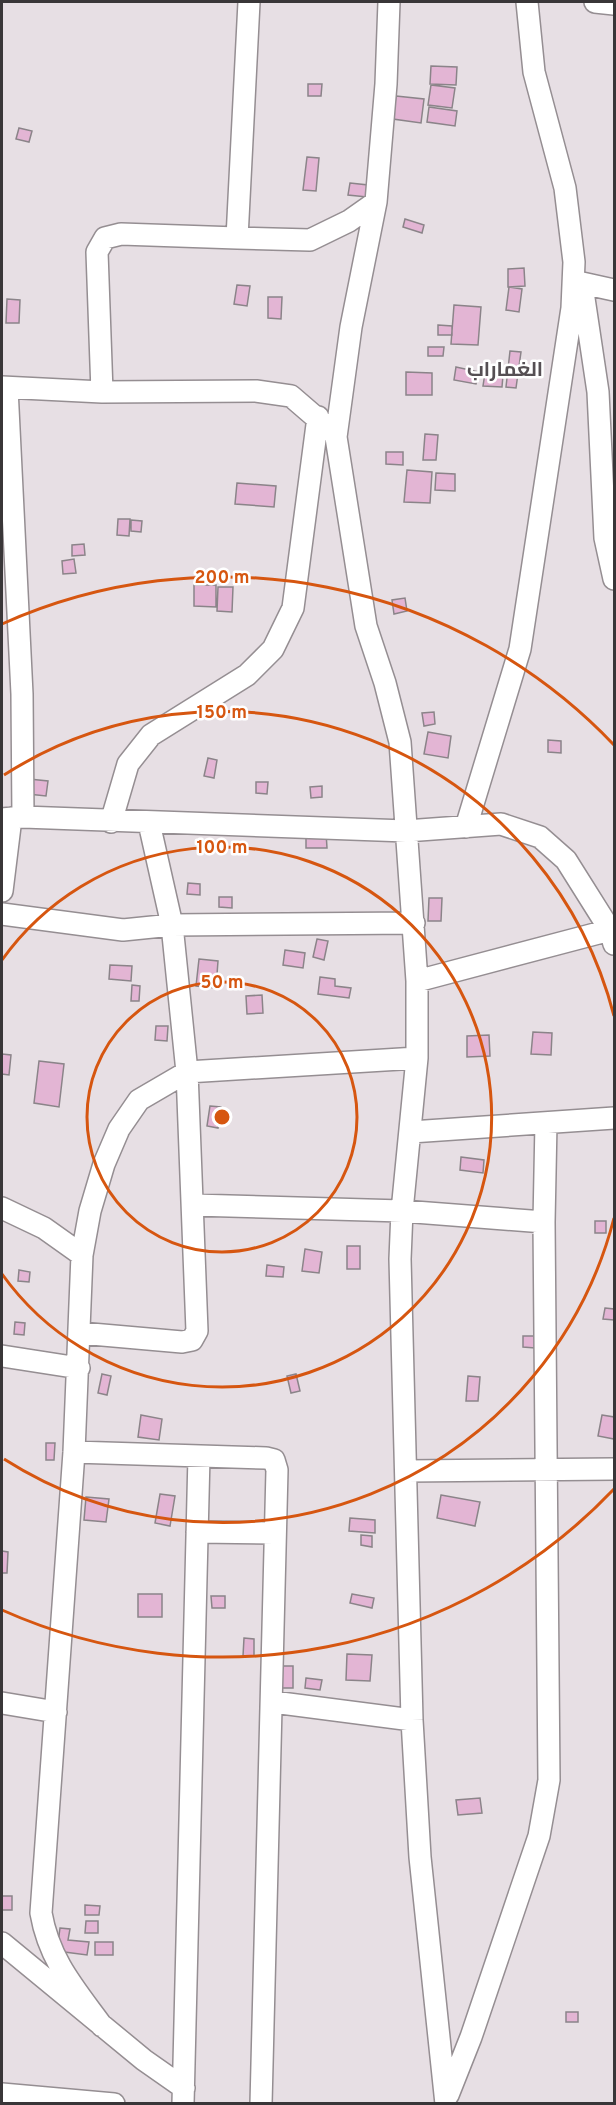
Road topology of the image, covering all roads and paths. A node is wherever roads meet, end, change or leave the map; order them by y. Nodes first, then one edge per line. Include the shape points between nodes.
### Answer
1 (249, 2) edge
2 (389, 2) edge
3 (527, 2) edge
4 (595, 2) edge
5 (615, 3) edge
6 (376, 202) junction
7 (237, 238) junction
8 (574, 262) junction
9 (582, 283) junction
10 (615, 290) edge
11 (4, 387) edge
12 (102, 392) junction
13 (318, 417) junction
14 (336, 437) junction
15 (615, 579) edge
16 (12, 818) edge
17 (111, 822) junction
18 (149, 823) junction
19 (466, 827) junction
20 (406, 831) junction
21 (2, 891) edge
22 (2, 914) edge
23 (414, 923) junction
24 (172, 925) junction
25 (612, 937) edge
26 (417, 981) junction
27 (417, 1058) junction
28 (187, 1072) junction
29 (615, 1118) edge
30 (546, 1123) junction
31 (411, 1132) junction
32 (194, 1205) junction
33 (2, 1208) edge
34 (402, 1211) junction
35 (544, 1222) junction
36 (82, 1255) junction
37 (80, 1333) junction
38 (2, 1356) edge
39 (79, 1368) junction
40 (74, 1452) junction
41 (199, 1456) junction
42 (546, 1469) junction
43 (615, 1469) edge
44 (407, 1471) junction
45 (197, 1532) junction
46 (274, 1533) junction
47 (273, 1702) junction
48 (2, 1703) edge
49 (56, 1712) junction
50 (412, 1720) junction
51 (2, 1943) edge
52 (102, 2026) junction
53 (2, 2094) edge
54 (183, 2096) edge
55 (38, 2100) edge
56 (446, 2101) edge
57 (114, 2103) edge
58 (261, 2103) edge

1 - 7 street
2 - 6 street
3 - 8 street via 534,72 565,188
4 - 5 street
6 - 7 street via 310,240
6 - 14 street via 351,327
7 - 12 street via 121,234 105,238 97,252
8 - 9 street
8 - 19 street via 572,308 520,649
9 - 10 street
9 - 15 street via 598,392 605,538
11 - 12 street
11 - 16 street via 22,694
12 - 13 street via 256,391 291,396
13 - 14 street
13 - 17 street via 293,608 273,649 247,675 151,735 128,764
14 - 20 street via 366,626 400,742
16 - 17 street
16 - 21 street
17 - 18 street
18 - 20 street
18 - 24 street
19 - 20 street
19 - 25 street via 501,824 540,837 566,860
20 - 23 street
22 - 24 street via 100,929
23 - 24 street
23 - 26 street
24 - 28 street
25 - 26 street
26 - 27 street
27 - 28 street
27 - 31 street
28 - 32 street
28 - 36 street via 139,1100 119,1129 90,1211
29 - 30 street
30 - 31 street
30 - 35 street
31 - 34 street
32 - 34 street
32 - 37 street via 197,1331 192,1340
33 - 36 street via 44,1228
34 - 35 street
34 - 44 street
35 - 42 street
36 - 37 street
37 - 39 street
38 - 39 street
39 - 40 street
40 - 41 street
40 - 49 street
41 - 45 street
41 - 46 street via 274,1460
42 - 43 street
42 - 44 street
42 - 56 street via 546,1809 513,1915
44 - 50 street
45 - 46 street
45 - 54 street
46 - 47 street
47 - 50 street
47 - 58 street
48 - 49 street
49 - 52 street via 41,1913 46,1938 57,1962
50 - 56 street via 420,1857
51 - 52 street
52 - 54 street
53 - 55 street
55 - 57 street

